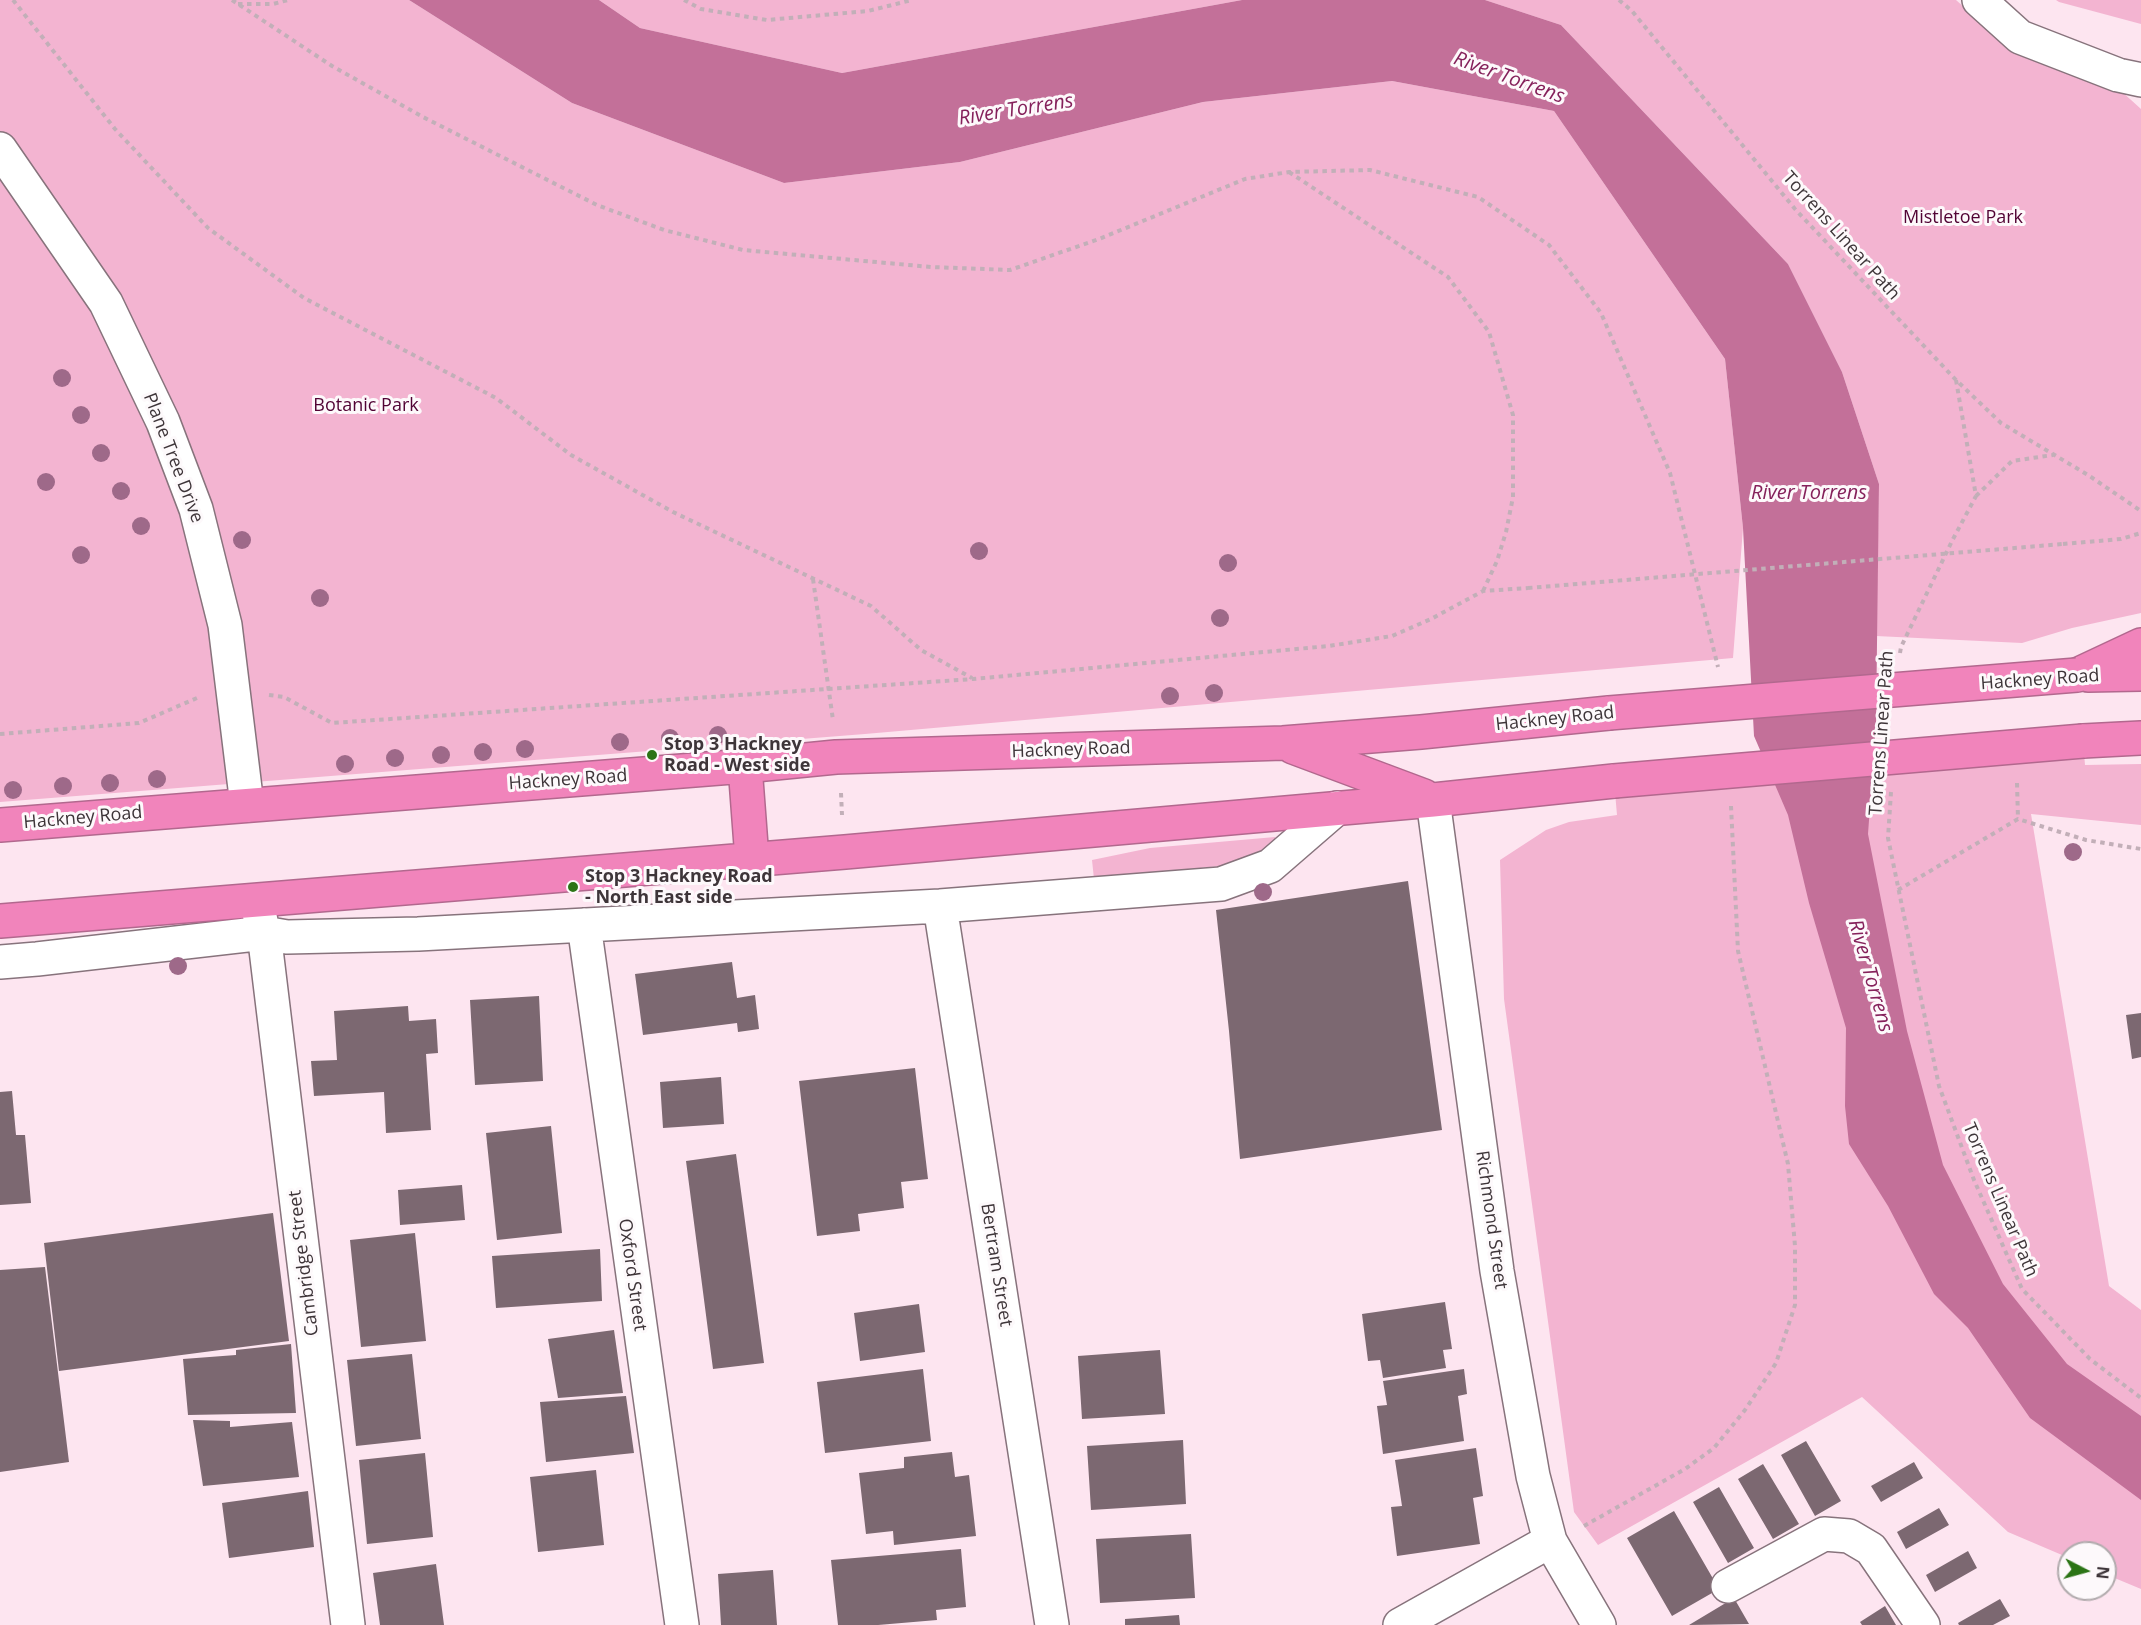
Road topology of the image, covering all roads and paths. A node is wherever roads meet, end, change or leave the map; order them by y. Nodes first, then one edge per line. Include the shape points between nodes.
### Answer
1 (13, 0) edge
2 (288, 0) edge
3 (684, 0) edge
4 (912, 0) edge
5 (1619, 0) edge
6 (1979, 0) edge
7 (235, 1) edge
8 (2141, 80) edge
9 (0, 149) edge
10 (1288, 172) junction
11 (1956, 380) junction
12 (2054, 455) junction
13 (1976, 496) junction
14 (2141, 511) edge
15 (2141, 533) edge
16 (813, 578) junction
17 (1483, 591) junction
18 (2141, 645) edge
19 (1900, 659) dead end
20 (2077, 675) junction
21 (2141, 675) edge
22 (1720, 676) dead end
23 (973, 679) junction
24 (234, 689) junction
25 (829, 689) junction
26 (834, 721) dead end
27 (0, 734) edge
28 (2141, 738) edge
29 (1283, 743) junction
30 (745, 766) junction
31 (1891, 790) dead end
32 (841, 794) dead end
33 (1433, 800) junction
34 (1731, 803) dead end
35 (247, 805) junction
36 (1336, 808) junction
37 (842, 813) dead end
38 (0, 825) edge
39 (2141, 849) edge
40 (752, 859) junction
41 (1898, 890) junction
42 (256, 901) junction
43 (940, 906) junction
44 (0, 921) edge
45 (584, 925) junction
46 (264, 933) junction
47 (0, 962) edge
48 (2141, 1398) edge
49 (1550, 1541) junction
50 (1728, 1586) dead end
51 (348, 1625) edge
52 (682, 1625) edge
53 (1052, 1625) edge
54 (1401, 1625) edge
55 (1599, 1625) edge
56 (1923, 1625) edge

1 - 16 path via 115,129 208,228 304,298 496,398 571,455 673,512
2 - 7 path via 273,4
3 - 4 path via 701,9 767,20 868,11
5 - 11 path, Torrens Linear Path via 1795,209
6 - 8 street via 2020,37
7 - 10 path via 372,89 597,205 664,230 743,250 1010,270 1099,239 1245,179
9 - 24 street, Plane Tree Drive via 106,303 163,422 196,509 225,625
10 - 17 path via 1448,277 1489,332 1513,415 1513,497 1497,561
10 - 22 path via 1370,170 1478,197 1549,245 1601,313 1670,473
11 - 12 path, Torrens Linear Path via 2001,423
11 - 13 path
12 - 13 path, Torrens Linear Path via 2012,461
12 - 14 path, Torrens Linear Path
13 - 19 path, Torrens Linear Path via 1901,647
15 - 17 path, bridge via 2121,539
16 - 23 path via 871,606 921,650
16 - 25 path
17 - 23 path via 1392,636 1329,646
18 - 20 highway
20 - 21 highway, Hackney Road
20 - 29 highway, Hackney Road, bridge
23 - 25 path
24 - 25 path via 284,697 332,723
24 - 27 path via 189,700 139,723
24 - 35 street, Plane Tree Drive
25 - 26 path
28 - 33 highway, bridge via 1614,781
29 - 30 highway, Hackney Road via 836,757
29 - 33 highway
30 - 35 highway, Hackney Road
30 - 40 highway
31 - 41 path, Torrens Linear Path via 1888,838
32 - 37 path
33 - 36 highway
33 - 49 street, Richmond Street via 1497,1271 1533,1476
34 - 49 path via 1738,951 1788,1164 1795,1305 1776,1363 1745,1410 1713,1448 1685,1469
35 - 38 highway, Hackney Road
36 - 40 highway
36 - 43 street via 1270,866 1221,884
39 - 41 path via 2086,840 2018,819
40 - 42 highway
41 - 48 path, Torrens Linear Path via 1939,1086 1974,1180 2022,1289 2090,1359
42 - 44 highway
42 - 46 street, Cambridge Street
43 - 45 street
43 - 53 street, Bertram Street
45 - 46 street via 418,934 287,937
45 - 52 street, Oxford Street
46 - 47 street
46 - 51 street, Cambridge Street
49 - 54 street
49 - 55 street, Richmond Street
50 - 56 street via 1824,1534 1849,1536 1871,1549

